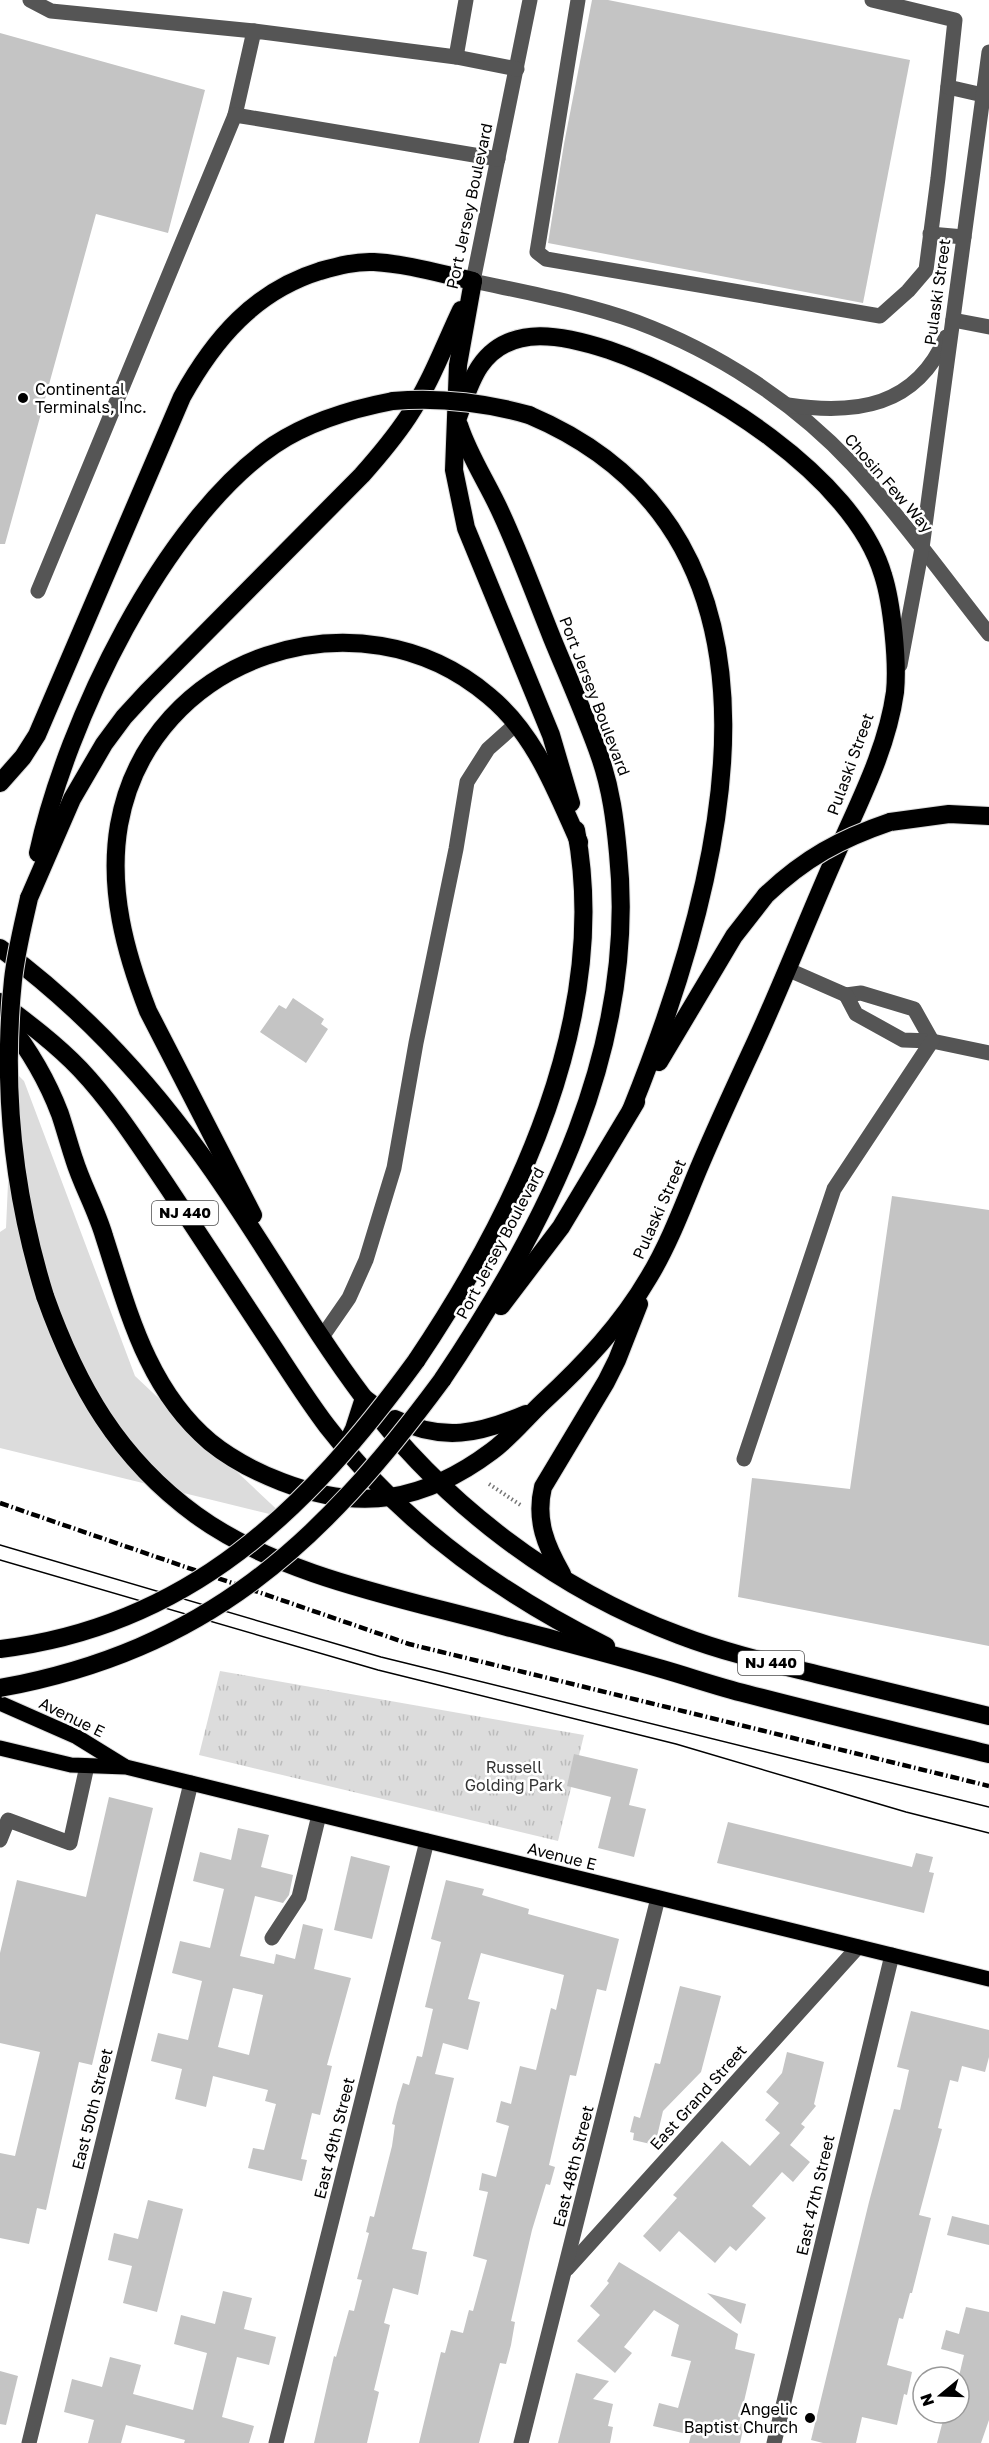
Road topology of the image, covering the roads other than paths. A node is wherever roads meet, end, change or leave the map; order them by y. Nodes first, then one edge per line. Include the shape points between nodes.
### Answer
1 (30, 0) edge
2 (466, 0) edge
3 (530, 0) edge
4 (578, 0) edge
5 (872, 0) edge
6 (254, 31) junction
7 (989, 52) edge
8 (456, 57) junction
9 (517, 69) junction
10 (948, 87) junction
11 (983, 95) junction
12 (235, 115) junction
13 (498, 159) junction
14 (930, 234) junction
15 (964, 237) junction
16 (473, 281) junction
17 (953, 320) junction
18 (989, 327) edge
19 (786, 405) junction
20 (457, 420) junction
21 (922, 548) junction
22 (38, 591) dead end
23 (989, 634) edge
24 (895, 688) junction
25 (516, 724) junction
26 (0, 783) edge
27 (989, 816) edge
28 (579, 842) junction
29 (29, 898) junction
30 (0, 948) edge
31 (789, 970) junction
32 (846, 995) junction
33 (0, 1002) edge
34 (0, 1013) edge
35 (932, 1041) junction
36 (989, 1053) edge
37 (631, 1110) junction
38 (651, 1275) junction
39 (299, 1302) junction
40 (322, 1337) junction
41 (442, 1380) junction
42 (364, 1398) junction
43 (533, 1412) junction
44 (345, 1446) junction
45 (744, 1459) dead end
46 (439, 1483) junction
47 (286, 1484) junction
48 (392, 1497) junction
49 (565, 1579) junction
50 (0, 1649) edge
51 (663, 1669) junction
52 (0, 1688) edge
53 (0, 1703) edge
54 (989, 1716) edge
55 (0, 1748) edge
56 (989, 1754) edge
57 (87, 1766) junction
58 (126, 1767) junction
59 (191, 1783) junction
60 (319, 1815) junction
61 (0, 1840) edge
62 (427, 1841) junction
63 (658, 1898) junction
64 (272, 1938) dead end
65 (858, 1947) junction
66 (892, 1955) junction
67 (989, 1979) edge
68 (565, 2271) junction
69 (29, 2443) edge
70 (276, 2443) edge
71 (521, 2443) edge
72 (774, 2443) edge

1 - 6 street via 51,11
2 - 8 street
3 - 9 street, Port Jersey Boulevard
4 - 14 street via 538,236 537,252 546,259 880,316 926,270
5 - 10 street via 955,20
6 - 8 street
6 - 12 street
7 - 11 street, Pulaski Street
8 - 9 street
9 - 13 street, Port Jersey Boulevard
10 - 11 street
10 - 14 street
11 - 15 street, Pulaski Street
12 - 13 street
12 - 22 street
13 - 16 street, Port Jersey Boulevard
14 - 15 street
15 - 17 street, Pulaski Street
16 - 19 street, Chosin Few Way via 636,322 714,358
16 - 20 highway, Port Jersey Boulevard via 458,365
16 - 26 highway via 397,265 350,264 286,284 232,325 198,368 182,397 37,735
16 - 29 highway via 426,387 386,448 147,692 104,744 72,798
17 - 18 street
17 - 19 street via 927,369 897,396 857,407 814,409
17 - 21 street, Pulaski Street
19 - 21 street, Chosin Few Way via 851,462
20 - 24 highway via 472,379 485,358 531,335 563,337 624,355 661,370 732,410 765,433 825,487 863,531 889,594
20 - 28 highway, Port Jersey Boulevard via 453,470 466,528 550,735 572,804
20 - 41 highway, Port Jersey Boulevard via 501,514 609,783 622,915 608,1032 594,1088 573,1143 527,1242
21 - 23 street, Chosin Few Way
21 - 24 street, Pulaski Street
24 - 31 highway, Pulaski Street via 874,765
25 - 28 highway via 546,767
25 - 39 highway via 468,679 413,652 357,642 303,645 247,663 196,695 154,741 127,796 119,824 116,889 137,983 162,1039
25 - 40 street via 488,749 467,782 394,1168 366,1260 349,1298
27 - 37 highway, bridge via 949,814 890,822 836,842 787,875 734,936
28 - 50 highway, Port Jersey Boulevard, bridge via 583,877 582,950 571,1023 557,1077 497,1226 416,1361 313,1487 214,1571 176,1595 116,1623 50,1641
29 - 37 highway, bridge via 55,786 116,647 183,537 225,487 274,445 330,416 361,407 428,398 463,400 529,415 591,446 641,489 663,515 696,573 715,635 721,674 722,765 712,851 688,953
29 - 51 highway, bridge via 14,977 9,1058 17,1179 45,1296 74,1370 116,1438 167,1492 228,1536 261,1553 328,1578
30 - 39 highway, NJ 440 via 70,1004 144,1081 202,1156
31 - 32 street
31 - 38 highway, Pulaski Street
32 - 35 street via 856,1014 903,1040
32 - 35 street via 861,993 914,1009
33 - 44 highway, NJ 440 via 80,1069 129,1130 312,1405
34 - 47 highway, Pulaski Street via 21,1040 60,1113 128,1312 164,1388 211,1443
35 - 36 street
35 - 45 street via 834,1189
37 - 41 highway via 561,1227
38 - 43 highway, Pulaski Street via 597,1349
38 - 49 highway via 618,1360 543,1487 543,1533
39 - 40 highway, NJ 440
40 - 42 highway, NJ 440
41 - 52 highway, Port Jersey Boulevard, bridge via 376,1466 336,1509 294,1549 222,1605 127,1653
42 - 43 highway, Pulaski Street via 402,1423 439,1433 482,1431
42 - 44 highway
42 - 46 highway, NJ 440
43 - 46 highway, Pulaski Street via 492,1452
44 - 47 highway via 319,1472
44 - 48 highway, NJ 440
46 - 48 highway, Pulaski Street
46 - 49 highway, NJ 440 via 519,1548
47 - 48 highway, Pulaski Street via 340,1499
48 - 51 highway, NJ 440 via 501,1587 582,1634
49 - 54 highway, NJ 440 via 638,1617 716,1648
51 - 56 highway, NJ 440 via 746,1694
53 - 58 main road, Avenue E via 77,1737
55 - 57 main road, Avenue E
57 - 58 main road, Avenue E
57 - 61 street via 70,1843 8,1820
58 - 59 main road, Avenue E
59 - 60 main road, Avenue E
59 - 69 street, East 50th Street
60 - 62 main road, Avenue E
60 - 64 street via 299,1897
62 - 63 main road, Avenue E
62 - 70 street, East 49th Street
63 - 65 main road, Avenue E
63 - 68 street, East 48th Street
65 - 66 main road, Avenue E
65 - 68 street, East Grand Street
66 - 67 main road, Avenue E
66 - 72 street, East 47th Street
68 - 71 street, East 48th Street

